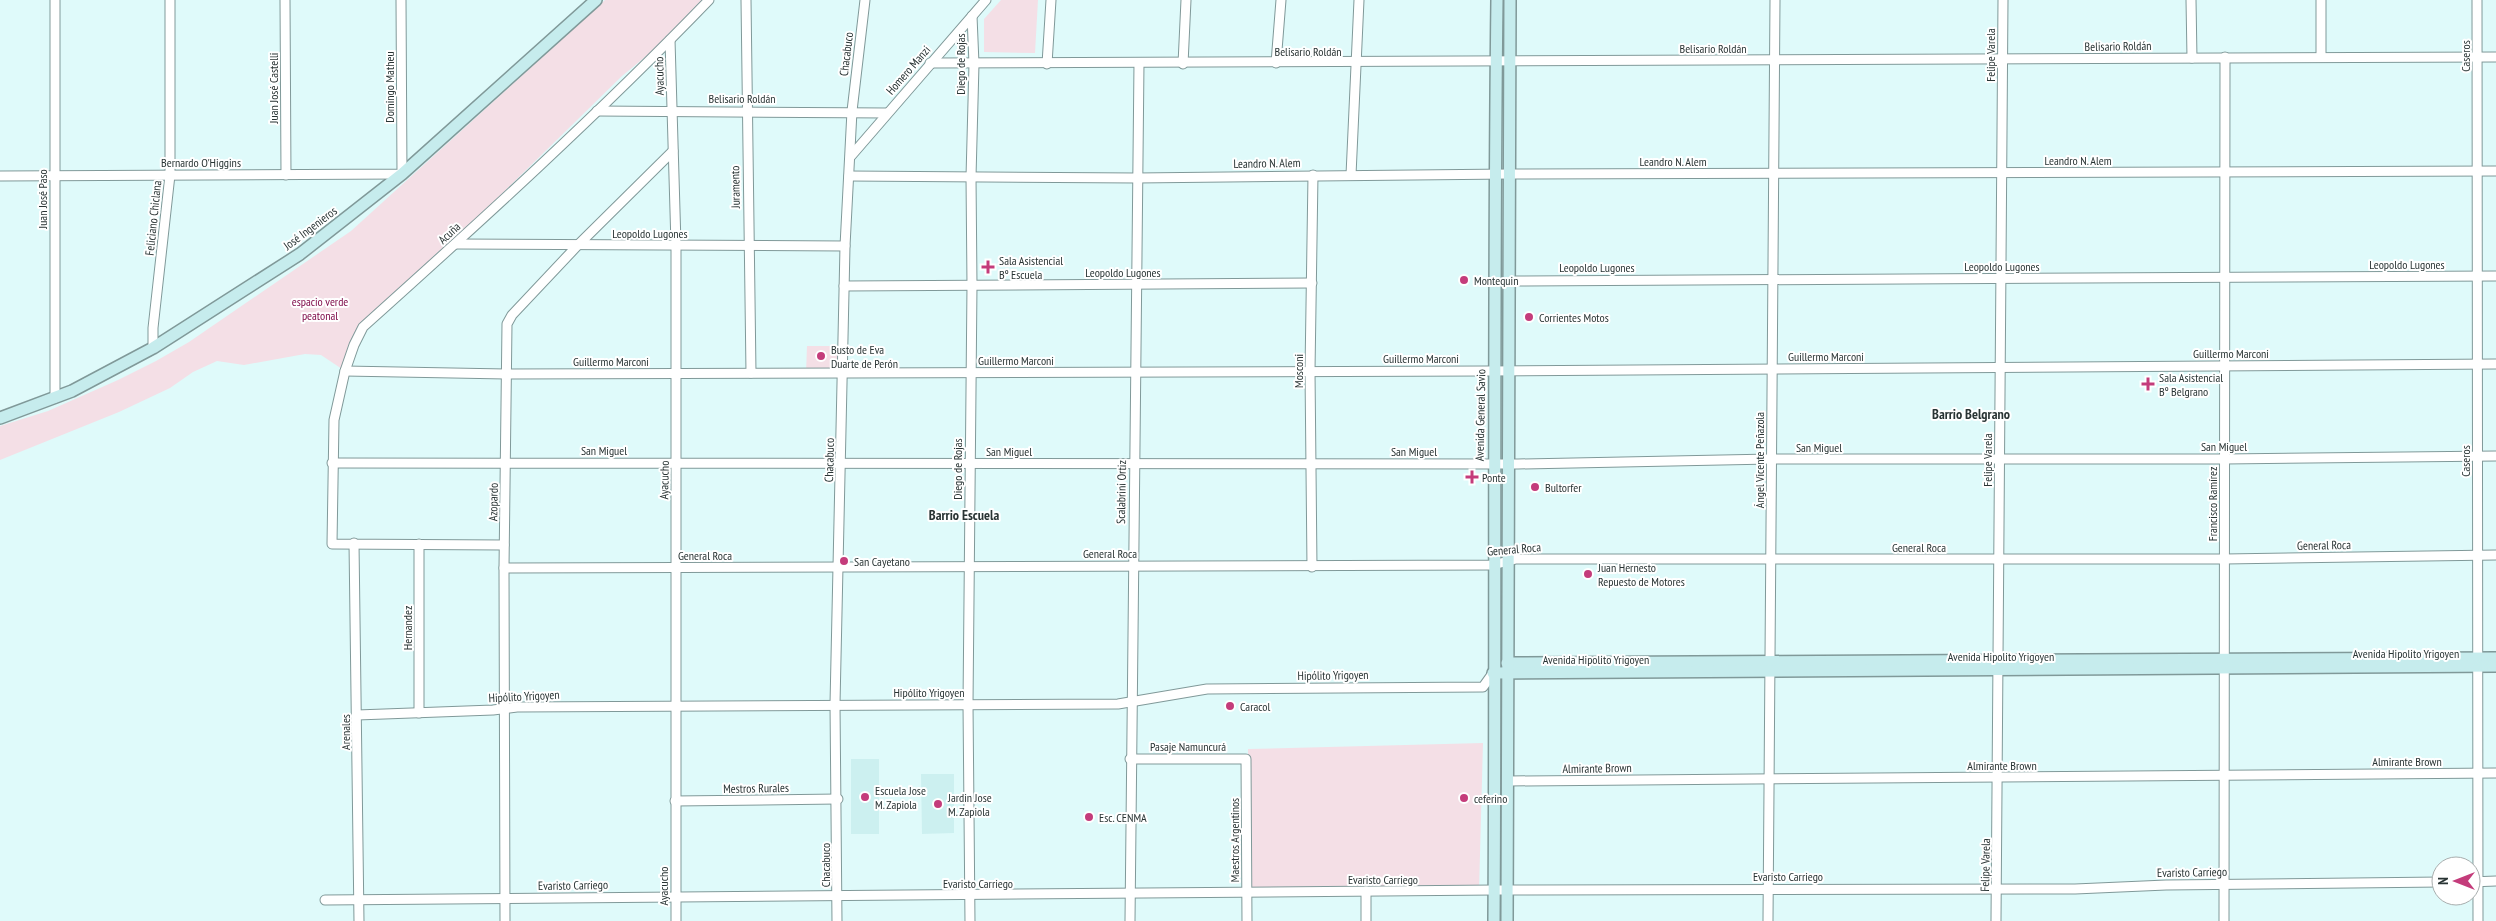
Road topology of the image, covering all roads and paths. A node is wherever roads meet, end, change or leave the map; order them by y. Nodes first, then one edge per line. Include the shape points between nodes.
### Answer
1 (55, 0) edge
2 (170, 0) edge
3 (285, 0) edge
4 (401, 0) edge
5 (596, 0) edge
6 (710, 0) edge
7 (746, 0) edge
8 (865, 0) edge
9 (986, 0) edge
10 (1051, 0) edge
11 (1186, 0) edge
12 (1281, 0) edge
13 (1359, 0) edge
14 (1497, 0) edge
15 (1510, 0) edge
16 (1775, 0) edge
17 (2003, 0) edge
18 (2191, 0) edge
19 (2321, 0) edge
20 (2477, 0) edge
21 (972, 16) junction
22 (670, 40) junction
23 (2225, 57) junction
24 (2321, 57) junction
25 (2477, 57) junction
26 (2496, 57) edge
27 (2192, 58) junction
28 (2003, 59) junction
29 (1774, 60) junction
30 (1496, 62) junction
31 (1510, 62) junction
32 (930, 63) junction
33 (1139, 63) junction
34 (1276, 63) junction
35 (1356, 63) junction
36 (974, 64) junction
37 (1048, 64) junction
38 (1183, 64) junction
39 (597, 110) junction
40 (672, 110) junction
41 (747, 111) junction
42 (852, 111) junction
43 (887, 113) junction
44 (673, 151) junction
45 (851, 156) junction
46 (2477, 171) junction
47 (2496, 171) edge
48 (2225, 172) junction
49 (1774, 173) junction
50 (2002, 173) junction
51 (402, 174) junction
52 (1496, 174) junction
53 (1509, 174) junction
54 (55, 175) junction
55 (170, 175) junction
56 (286, 175) junction
57 (1313, 175) junction
58 (1351, 175) junction
59 (0, 176) edge
60 (849, 176) junction
61 (971, 176) junction
62 (1138, 178) junction
63 (456, 244) junction
64 (676, 245) junction
65 (749, 245) junction
66 (576, 246) junction
67 (845, 246) junction
68 (2477, 276) junction
69 (2496, 276) edge
70 (2225, 277) junction
71 (2001, 278) junction
72 (1508, 280) junction
73 (1773, 280) junction
74 (1312, 283) junction
75 (1136, 284) junction
76 (844, 286) junction
77 (972, 286) junction
78 (153, 348) junction
79 (2477, 364) junction
80 (2496, 364) edge
81 (2225, 366) junction
82 (2000, 367) junction
83 (1772, 369) junction
84 (1508, 370) junction
85 (345, 371) junction
86 (1310, 371) junction
87 (1494, 371) junction
88 (970, 372) junction
89 (1135, 372) junction
90 (676, 373) junction
91 (750, 373) junction
92 (842, 373) junction
93 (506, 374) junction
94 (54, 398) junction
95 (0, 418) edge
96 (2477, 456) junction
97 (2496, 456) edge
98 (1772, 459) junction
99 (2225, 459) junction
100 (2000, 460) junction
101 (332, 462) junction
102 (677, 462) junction
103 (842, 462) junction
104 (506, 463) junction
105 (969, 463) junction
106 (1134, 463) junction
107 (1311, 463) junction
108 (1493, 464) junction
109 (1508, 464) junction
110 (354, 543) junction
111 (420, 544) junction
112 (504, 545) junction
113 (2477, 555) junction
114 (2496, 555) edge
115 (1771, 559) junction
116 (2225, 559) junction
117 (1508, 560) junction
118 (1999, 560) junction
119 (1493, 565) junction
120 (969, 566) junction
121 (1132, 566) junction
122 (1312, 566) junction
123 (838, 567) junction
124 (504, 568) junction
125 (675, 568) junction
126 (2496, 658) edge
127 (2477, 662) junction
128 (2224, 664) junction
129 (1999, 665) junction
130 (2496, 666) edge
131 (1770, 667) junction
132 (1507, 668) junction
133 (1493, 673) junction
134 (835, 704) junction
135 (968, 704) junction
136 (1130, 704) junction
137 (675, 705) junction
138 (504, 709) junction
139 (420, 712) junction
140 (357, 715) junction
141 (1130, 759) junction
142 (1246, 759) joint
143 (2477, 773) junction
144 (2496, 773) edge
145 (2224, 774) junction
146 (1770, 778) junction
147 (1999, 778) junction
148 (1508, 781) junction
149 (838, 799) junction
150 (675, 801) junction
151 (2475, 856) edge
152 (2496, 881) edge
153 (2431, 882) edge
154 (2481, 882) edge
155 (2224, 884) junction
156 (1997, 888) junction
157 (1768, 889) junction
158 (1494, 890) junction
159 (1507, 890) junction
160 (1366, 891) junction
161 (1247, 892) junction
162 (1130, 894) junction
163 (676, 896) junction
164 (838, 896) junction
165 (970, 896) junction
166 (505, 899) junction
167 (325, 900) dead end
168 (358, 900) junction
169 (2476, 906) edge
170 (359, 921) edge
171 (505, 921) edge
172 (676, 921) edge
173 (838, 921) edge
174 (970, 921) edge
175 (1130, 921) edge
176 (1247, 921) edge
177 (1366, 921) edge
178 (1494, 921) edge
179 (1506, 921) edge
180 (1768, 921) edge
181 (1996, 921) edge
182 (2224, 921) edge
183 (2478, 921) edge

1 - 54 street, Juan José Paso
2 - 55 street, Feliciano Chiclana
3 - 56 street, Juan José Castelli
4 - 51 street, Domingo Matheu
5 - 51 main road, José Ingenieros
6 - 22 street, Acuña
7 - 41 street, Juramento
8 - 42 street, Chacabuco
9 - 21 street, Homero Manzi
10 - 37 street
11 - 38 street
12 - 34 street
13 - 35 street
14 - 30 main road, Avenida General Savio
15 - 31 main road
16 - 29 street, Ángel Vicente Peñazola
17 - 28 street, Felipe Varela
18 - 27 street
19 - 24 street
20 - 25 street, Caseros
21 - 32 street, Homero Manzi
21 - 36 street, Diego de Rojas
22 - 39 street, Acuña
22 - 40 street, Ayacucho
23 - 24 street, Belisario Roldán
23 - 27 street, Belisario Roldán
23 - 48 street, Francisco Ramírez
24 - 25 street, Belisario Roldán
25 - 26 street, Belisario Roldán
25 - 46 street, Caseros
27 - 28 street, Belisario Roldán
28 - 29 street, Belisario Roldán
28 - 50 street, Felipe Varela
29 - 31 street, Belisario Roldán
29 - 49 street, Ángel Vicente Peñazola
30 - 31 street, Belisario Roldán
30 - 35 street, Belisario Roldán
30 - 52 main road, Avenida General Savio
31 - 53 main road
32 - 36 street, Belisario Roldán
32 - 43 street, Homero Manzi
33 - 37 street, Belisario Roldán
33 - 38 street, Belisario Roldán
33 - 62 street, Scalabrini Ortiz
34 - 35 street, Belisario Roldán
34 - 38 street, Belisario Roldán
35 - 58 street
36 - 37 street, Belisario Roldán
36 - 61 street, Diego de Rojas
39 - 40 street, Belisario Roldán
39 - 63 street, Acuña
40 - 41 street, Belisario Roldán
40 - 44 street, Ayacucho
41 - 42 street, Belisario Roldán
41 - 65 street, Juramento
42 - 43 street, Belisario Roldán
42 - 45 street, Chacabuco
43 - 45 street, Homero Manzi
44 - 64 street, Ayacucho
44 - 66 street, Azopardo
45 - 60 street, Chacabuco
46 - 47 street, Leandro N. Alem
46 - 48 street, Leandro N. Alem
46 - 68 street, Caseros
48 - 50 street, Leandro N. Alem
48 - 70 street, Francisco Ramírez
49 - 50 street, Leandro N. Alem
49 - 53 street, Leandro N. Alem
49 - 73 street, Ángel Vicente Peñazola
50 - 71 street, Felipe Varela
51 - 56 street, Bernardo O'Higgins
51 - 78 main road, José Ingenieros via 300,254
52 - 53 street, Leandro N. Alem
52 - 58 street, Leandro N. Alem
52 - 87 main road, Avenida General Savio
53 - 72 main road
54 - 55 street, Bernardo O'Higgins
54 - 59 street, Bernardo O'Higgins
54 - 94 street, Juan José Paso
55 - 56 street, Bernardo O'Higgins
55 - 78 street, Feliciano Chiclana
57 - 58 street, Leandro N. Alem
57 - 62 street, Leandro N. Alem
57 - 74 street, Mosconi
60 - 61 street, Leandro N. Alem
60 - 67 street, Chacabuco
61 - 62 street, Leandro N. Alem
61 - 77 street, Diego de Rojas
62 - 75 street, Scalabrini Ortiz
63 - 66 street, Leopoldo Lugones
63 - 85 street, Acuña via 363,327
64 - 65 street, Leopoldo Lugones
64 - 66 street, Leopoldo Lugones
64 - 90 street, Ayacucho
65 - 67 street, Leopoldo Lugones
65 - 91 street, Juramento
66 - 93 street, Azopardo via 512,315 508,324
67 - 76 street, Chacabuco
68 - 69 street, Leopoldo Lugones
68 - 70 street, Leopoldo Lugones
68 - 79 street, Caseros
70 - 71 street, Leopoldo Lugones
70 - 81 street, Francisco Ramírez
71 - 73 street, Leopoldo Lugones
71 - 82 street, Felipe Varela
72 - 73 street, Leopoldo Lugones
72 - 84 main road
73 - 83 street, Ángel Vicente Peñazola
74 - 75 street, Leopoldo Lugones
74 - 86 street, Mosconi
75 - 77 street, Leopoldo Lugones
75 - 89 street, Scalabrini Ortiz
76 - 77 street, Leopoldo Lugones
76 - 92 street, Chacabuco
77 - 88 street, Diego de Rojas
78 - 94 main road, José Ingenieros
79 - 80 street, Guillermo Marconi
79 - 81 street, Guillermo Marconi
79 - 96 street, Caseros
81 - 82 street, Guillermo Marconi
81 - 99 street, Francisco Ramírez
82 - 83 street, Guillermo Marconi
82 - 100 street, Felipe Varela
83 - 84 street, Guillermo Marconi
83 - 98 street, Ángel Vicente Peñazola
84 - 87 street, Guillermo Marconi
84 - 109 main road
85 - 93 street, Guillermo Marconi
85 - 101 street, Acuña via 334,420
86 - 87 street, Guillermo Marconi
86 - 89 street, Guillermo Marconi
86 - 107 street, Mosconi
87 - 108 main road, Avenida General Savio
88 - 89 street, Guillermo Marconi
88 - 92 street, Guillermo Marconi
88 - 105 street, Diego de Rojas
89 - 106 street, Scalabrini Ortiz
90 - 91 street, Guillermo Marconi
90 - 93 street, Guillermo Marconi
90 - 102 street, Ayacucho
91 - 92 street, Guillermo Marconi
92 - 103 street, Chacabuco
93 - 104 street, Azopardo
94 - 95 main road, José Ingenieros
96 - 97 street, San Miguel
96 - 99 street, San Miguel
96 - 113 street, Caseros
98 - 100 street, San Miguel
98 - 109 street, San Miguel
98 - 115 street, Ángel Vicente Peñazola
99 - 100 street, San Miguel
99 - 116 street, Francisco Ramírez
100 - 118 street, Felipe Varela
101 - 104 street, San Miguel
101 - 110 street, Acuña via 332,544
102 - 103 street, San Miguel
102 - 104 street, San Miguel
102 - 125 street, Ayacucho
103 - 105 street, San Miguel
103 - 123 street, Chacabuco
104 - 112 street, Azopardo
105 - 106 street, San Miguel
105 - 120 street, Diego de Rojas
106 - 107 street, San Miguel
106 - 121 street, Scalabrini Ortiz
107 - 108 street, San Miguel
107 - 122 street, Mosconi
108 - 109 street, San Miguel
108 - 119 main road, Avenida General Savio
109 - 117 main road
110 - 111 street
110 - 140 street, Arenales
111 - 112 street
111 - 139 street, Hernandez
112 - 124 street, Azopardo
113 - 114 street, General Roca
113 - 116 street, General Roca
113 - 127 street, Caseros
115 - 117 street, General Roca
115 - 118 street, General Roca
115 - 131 street, Ángel Vicente Peñazola
116 - 118 street, General Roca
116 - 128 street, Francisco Ramírez
117 - 119 street, General Roca
117 - 132 main road
118 - 129 street, Felipe Varela
119 - 122 street, General Roca
119 - 133 main road, Avenida General Savio
120 - 121 street, General Roca
120 - 123 street, General Roca
120 - 135 street, Diego de Rojas
121 - 122 street, General Roca
121 - 136 street, Scalabrini Ortiz
123 - 125 street, General Roca
123 - 134 street, Chacabuco
124 - 125 street, General Roca
124 - 138 street, Azopardo
125 - 137 street, Ayacucho
126 - 127 main road, Avenida Hipolito Yrigoyen
127 - 128 main road, Avenida Hipolito Yrigoyen
127 - 130 main road, Avenida Hipolito Yrigoyen
127 - 143 street, Caseros
128 - 129 main road, Avenida Hipolito Yrigoyen
128 - 145 street, Francisco Ramírez
129 - 131 main road, Avenida Hipolito Yrigoyen
129 - 147 street, Felipe Varela
131 - 132 main road, Avenida Hipolito Yrigoyen
131 - 146 street, Ángel Vicente Peñazola
132 - 133 main road, Avenida Hipolito Yrigoyen
132 - 148 main road
133 - 136 street, Hipólito Yrigoyen via 1483,687 1207,689
133 - 158 main road, Avenida General Savio
134 - 135 street, Hipólito Yrigoyen
134 - 137 street, Hipólito Yrigoyen
134 - 149 street, Chacabuco
135 - 136 street, Hipólito Yrigoyen
135 - 165 street, Diego de Rojas
136 - 141 street, Scalabrini Ortiz
137 - 138 street, Hipólito Yrigoyen
137 - 150 street, Ayacucho
138 - 139 street, Hipólito Yrigoyen
138 - 166 street, Azopardo
139 - 140 street, Hipólito Yrigoyen
140 - 168 street, Arenales
141 - 142 street, Pasaje Namuncurá
141 - 162 street, Scalabrini Ortiz
142 - 161 street, Maestros Argentinos
143 - 144 street, Almirante Brown
143 - 145 street, Almirante Brown
143 - 151 street, Caseros
145 - 147 street, Almirante Brown
145 - 155 street, Francisco Ramírez
146 - 147 street, Almirante Brown
146 - 148 street, Almirante Brown
146 - 157 street, Ángel Vicente Peñazola
147 - 156 street, Felipe Varela
148 - 159 main road
149 - 150 street, Mestros Rurales
149 - 164 street, Chacabuco
150 - 163 street, Ayacucho
152 - 154 street
153 - 155 street, Evaristo Carriego
155 - 156 street, Evaristo Carriego
155 - 182 street, Francisco Ramírez
156 - 157 street, Evaristo Carriego
156 - 181 street, Felipe Varela
157 - 159 street, Evaristo Carriego
157 - 180 street, Ángel Vicente Peñazola
158 - 159 street, Evaristo Carriego
158 - 160 street, Evaristo Carriego
158 - 178 main road, Avenida General Savio
159 - 179 main road
160 - 161 street, Evaristo Carriego
160 - 177 street
161 - 162 street, Evaristo Carriego
161 - 176 street, Maestros Argentinos
162 - 165 street, Evaristo Carriego
162 - 175 street, Scalabrini Ortiz
163 - 164 street, Evaristo Carriego
163 - 166 street, Evaristo Carriego
163 - 172 street, Ayacucho
164 - 165 street, Evaristo Carriego
164 - 173 street, Chacabuco
165 - 174 street, Diego de Rojas
166 - 168 street, Evaristo Carriego
166 - 171 street, Azopardo
167 - 168 street, Evaristo Carriego
168 - 170 street, Arenales
169 - 183 street, Caseros

